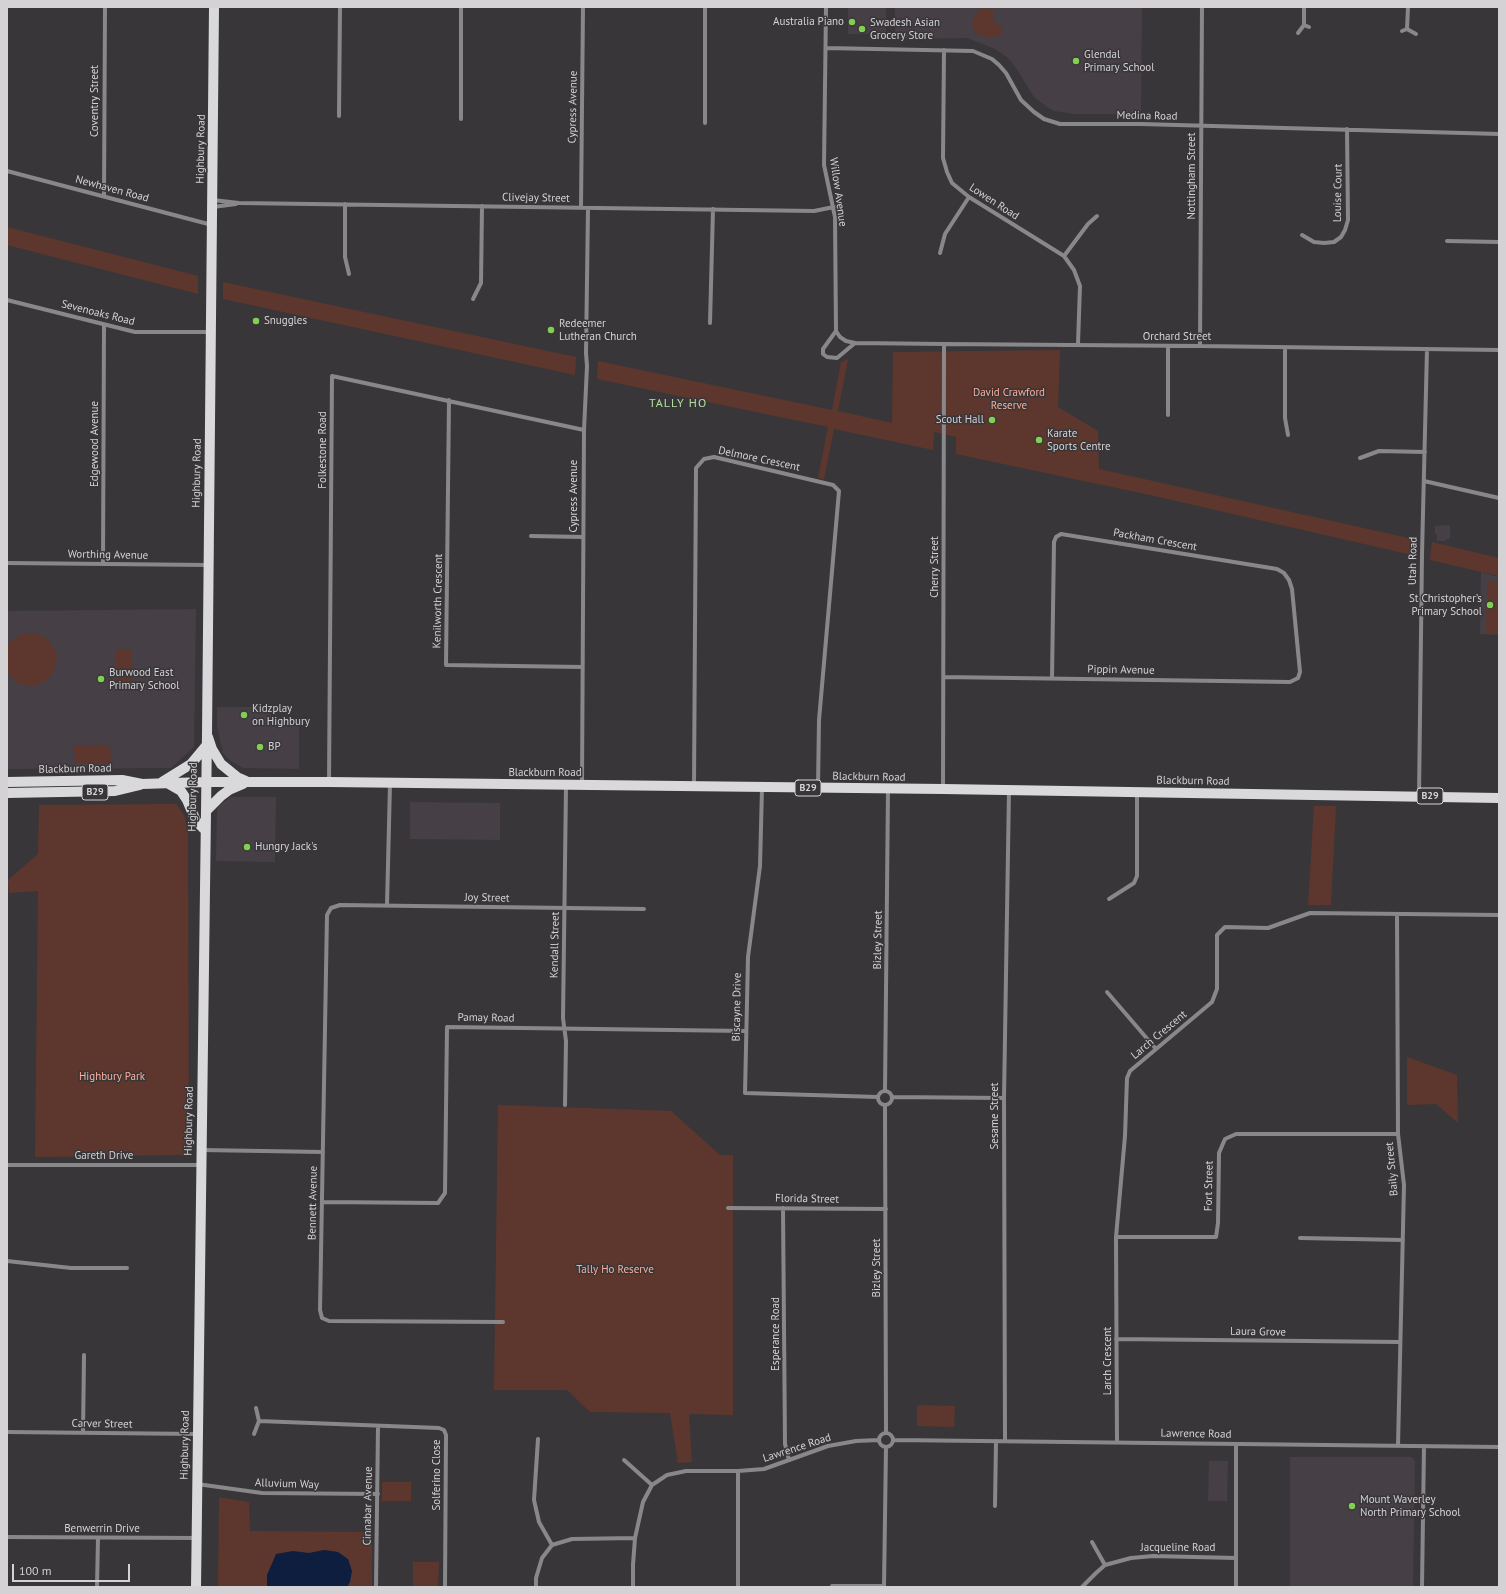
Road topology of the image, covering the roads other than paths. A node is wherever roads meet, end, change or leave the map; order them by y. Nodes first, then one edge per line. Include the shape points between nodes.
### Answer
1 (105, 7) edge
2 (214, 7) edge
3 (340, 7) edge
4 (461, 7) edge
5 (583, 7) edge
6 (705, 7) edge
7 (826, 7) edge
8 (1202, 7) edge
9 (1304, 7) edge
10 (1408, 7) edge
11 (1304, 25) junction
12 (1309, 27) dead end
13 (1407, 29) junction
14 (1402, 31) dead end
15 (1298, 33) dead end
16 (1416, 34) dead end
17 (826, 48) junction
18 (944, 50) junction
19 (339, 116) dead end
20 (461, 118) dead end
21 (705, 123) dead end
22 (1202, 126) junction
23 (1347, 129) junction
24 (1499, 134) edge
25 (7, 171) edge
26 (104, 196) junction
27 (969, 197) junction
28 (212, 203) junction
29 (239, 203) junction
30 (345, 204) junction
31 (482, 206) junction
32 (834, 207) junction
33 (581, 208) junction
34 (588, 208) junction
35 (713, 209) junction
36 (1098, 216) dead end
37 (212, 225) junction
38 (1302, 235) dead end
39 (1447, 240) dead end
40 (1499, 242) edge
41 (940, 253) dead end
42 (1064, 256) junction
43 (349, 274) dead end
44 (473, 299) dead end
45 (7, 300) edge
46 (710, 323) dead end
47 (104, 325) junction
48 (836, 331) junction
49 (210, 332) junction
50 (855, 343) junction
51 (944, 344) junction
52 (1078, 344) junction
53 (1168, 346) junction
54 (1200, 346) junction
55 (1285, 348) junction
56 (1427, 349) junction
57 (1499, 350) edge
58 (449, 400) junction
59 (1168, 415) dead end
60 (584, 430) junction
61 (1288, 435) dead end
62 (1424, 452) junction
63 (1360, 458) dead end
64 (1424, 481) junction
65 (1499, 498) edge
66 (532, 536) dead end
67 (583, 536) junction
68 (7, 563) edge
69 (103, 564) junction
70 (208, 565) junction
71 (582, 667) junction
72 (944, 677) junction
73 (1052, 678) junction
74 (1298, 678) joint
75 (207, 734) junction
76 (206, 746) junction
77 (252, 781) junction
78 (7, 782) edge
79 (206, 782) junction
80 (329, 782) junction
81 (163, 783) junction
82 (390, 783) junction
83 (142, 784) junction
84 (582, 785) junction
85 (566, 786) junction
86 (694, 787) junction
87 (762, 787) junction
88 (818, 788) junction
89 (888, 789) junction
90 (943, 789) junction
91 (1009, 790) junction
92 (1137, 792) junction
93 (7, 793) edge
94 (1419, 796) junction
95 (1499, 798) edge
96 (206, 811) junction
97 (205, 830) junction
98 (1109, 899) dead end
99 (387, 905) junction
100 (331, 908) joint
101 (564, 908) junction
102 (644, 909) dead end
103 (1397, 914) junction
104 (1499, 915) edge
105 (1107, 992) dead end
106 (565, 1028) junction
107 (746, 1031) junction
108 (1156, 1049) junction
109 (885, 1091) junction
110 (892, 1096) junction
111 (878, 1097) junction
112 (1004, 1098) junction
113 (885, 1104) junction
114 (565, 1105) dead end
115 (1398, 1134) junction
116 (201, 1150) junction
117 (323, 1152) junction
118 (7, 1165) edge
119 (201, 1165) junction
120 (323, 1202) junction
121 (728, 1208) dead end
122 (783, 1208) junction
123 (886, 1209) junction
124 (1116, 1237) junction
125 (1300, 1238) dead end
126 (1403, 1240) junction
127 (7, 1261) edge
128 (127, 1268) dead end
129 (503, 1322) dead end
130 (1116, 1339) junction
131 (1400, 1342) junction
132 (84, 1355) dead end
133 (256, 1408) dead end
134 (259, 1421) junction
135 (378, 1426) junction
136 (7, 1432) edge
137 (886, 1432) junction
138 (83, 1433) junction
139 (197, 1434) junction
140 (254, 1434) dead end
141 (538, 1438) dead end
142 (879, 1440) junction
143 (894, 1440) junction
144 (1005, 1441) junction
145 (996, 1442) junction
146 (1117, 1442) junction
147 (1236, 1444) junction
148 (1398, 1446) junction
149 (1424, 1446) junction
150 (886, 1447) junction
151 (1499, 1447) edge
152 (624, 1460) dead end
153 (789, 1460) junction
154 (738, 1471) junction
155 (197, 1484) junction
156 (652, 1484) junction
157 (378, 1494) junction
158 (995, 1506) dead end
159 (7, 1537) edge
160 (98, 1538) junction
161 (196, 1538) junction
162 (635, 1538) junction
163 (1092, 1542) dead end
164 (552, 1545) junction
165 (1236, 1558) junction
166 (1105, 1566) junction
167 (832, 1586) edge
168 (884, 1586) edge
169 (97, 1587) edge
170 (196, 1587) edge
171 (376, 1587) edge
172 (445, 1587) edge
173 (536, 1587) edge
174 (633, 1587) edge
175 (738, 1587) edge
176 (1082, 1587) edge
177 (1236, 1587) edge
178 (1422, 1587) edge

1 - 26 street, Coventry Street
2 - 28 main road, Highbury Road
3 - 19 street
4 - 20 street
5 - 33 street, Cypress Avenue
6 - 21 street
7 - 17 street, Willow Avenue
8 - 22 street, Nottingham Street
9 - 11 street
10 - 13 street
11 - 12 street
11 - 15 street
13 - 14 street
13 - 16 street
17 - 18 street, Medina Road
17 - 32 street, Willow Avenue via 824,165
18 - 22 street, Medina Road via 973,51 992,59 1006,74 1021,100 1044,119 1060,124
18 - 27 street, Lowen Road via 943,158 952,183
22 - 23 street, Medina Road
22 - 54 street, Nottingham Street
23 - 24 street, Medina Road
23 - 38 street, Louise Court via 1348,220 1345,230 1334,242 1314,242
25 - 26 street, Newhaven Road
26 - 37 street, Newhaven Road
27 - 41 street via 946,234
27 - 42 street, Lowen Road
28 - 29 street, Clivejay Street
28 - 29 street, Clivejay Street
28 - 37 main road, Highbury Road
29 - 30 street, Clivejay Street
30 - 31 street, Clivejay Street
30 - 43 street via 345,256
31 - 33 street, Clivejay Street
31 - 44 street via 481,283
32 - 35 street, Clivejay Street via 814,211
32 - 48 street, Willow Avenue
33 - 34 street, Clivejay Street
34 - 35 street, Clivejay Street
34 - 60 street, Cypress Avenue
35 - 46 street
36 - 42 street via 1088,224
37 - 49 main road, Highbury Road
39 - 40 street
42 - 52 street, Lowen Road via 1074,270 1080,286
45 - 47 street, Sevenoaks Road
47 - 49 street, Sevenoaks Road via 141,332
47 - 69 street, Edgewood Avenue
48 - 50 street, Orchard Street via 846,341
48 - 50 street via 823,349 826,357 837,358
49 - 70 main road, Highbury Road
50 - 51 street, Orchard Street
51 - 52 street, Orchard Street
51 - 72 street, Cherry Street
52 - 53 street, Orchard Street
53 - 54 street, Orchard Street
53 - 59 street
54 - 55 street, Orchard Street
55 - 56 street, Orchard Street
55 - 61 street via 1285,418
56 - 57 street, Orchard Street
56 - 62 street, Utah Road
58 - 60 street, Folkestone Road
58 - 71 street, Kenilworth Crescent via 446,665
58 - 80 street, Folkestone Road via 332,376
60 - 67 street, Cypress Avenue
62 - 63 street via 1379,451
62 - 64 street, Utah Road
64 - 65 street
64 - 94 street, Utah Road
66 - 67 street
67 - 71 street, Cypress Avenue
68 - 69 street, Worthing Avenue
69 - 70 street, Worthing Avenue
70 - 75 main road, Highbury Road
71 - 84 street, Cypress Avenue
72 - 73 street, Pippin Avenue
72 - 90 street, Cherry Street
73 - 74 street, Pippin Avenue via 1290,682
73 - 74 street, Packham Crescent via 1054,542 1056,537 1062,534 1284,573 1292,589 1300,672
75 - 76 main road, Highbury Road
75 - 77 main road via 221,764 238,777
76 - 79 main road, Highbury Road
76 - 81 main road via 191,764
77 - 79 main road, Blackburn Road / B29
77 - 80 main road, Blackburn Road / B29
77 - 96 main road via 229,790
78 - 83 main road, Blackburn Road / B29 via 122,780
79 - 81 main road, Blackburn Road / B29
79 - 96 main road, Highbury Road
80 - 82 main road, Blackburn Road / B29
81 - 83 main road, Blackburn Road / B29
81 - 97 main road via 181,791 196,820
82 - 85 main road, Blackburn Road / B29
82 - 99 street
83 - 93 main road, Blackburn Road / B29 via 115,791
84 - 85 main road, Blackburn Road / B29
84 - 86 main road, Blackburn Road / B29
85 - 101 street, Kendall Street
86 - 87 main road, Blackburn Road / B29
86 - 88 street, Delmore Crescent via 696,468 704,459 714,458 833,485 839,491 820,720
87 - 88 main road, Blackburn Road / B29
87 - 107 street, Biscayne Drive via 760,866 748,957
88 - 89 main road, Blackburn Road / B29
89 - 90 main road, Blackburn Road / B29
89 - 109 street, Bizley Street
90 - 91 main road, Blackburn Road / B29
91 - 92 main road, Blackburn Road / B29
91 - 112 street, Sesame Street
92 - 94 main road, Blackburn Road / B29
92 - 98 street via 1137,876 1134,883
94 - 95 main road, Blackburn Road / B29
96 - 97 main road, Highbury Road
97 - 116 main road, Highbury Road
99 - 100 street, Joy Street via 340,905
99 - 101 street, Joy Street
100 - 117 street, Bennett Avenue via 327,916
101 - 102 street, Joy Street
101 - 106 street, Kendall Street
103 - 104 street, Larch Crescent
103 - 108 street, Larch Crescent via 1310,913 1268,928 1225,927 1217,935 1217,990 1212,1002
103 - 115 street, Baily Street
105 - 108 street
106 - 107 street, Pamay Road
106 - 114 street, Kendall Street
106 - 120 street, Pamay Road via 447,1027 445,1193 438,1203
107 - 111 street, Biscayne Drive via 744,1093
108 - 124 street, Larch Crescent via 1130,1072 1127,1078 1125,1136
109 - 110 street
109 - 111 street via 880,1092
110 - 112 street
110 - 113 street via 890,1103
111 - 113 street via 879,1101
112 - 144 street, Sesame Street
113 - 123 street, Bizley Street
115 - 124 street, Fort Street via 1236,1134 1225,1139 1219,1153 1216,1237
115 - 126 street, Baily Street via 1404,1185
116 - 117 street
116 - 119 main road, Highbury Road
117 - 120 street, Bennett Avenue
118 - 119 street, Gareth Drive
119 - 139 main road, Highbury Road
120 - 129 street, Bennett Avenue via 320,1310 322,1318 328,1321
121 - 122 street, Florida Street
122 - 123 street, Florida Street
122 - 153 street, Esperance Road via 785,1444
123 - 137 street, Bizley Street
124 - 130 street, Larch Crescent
125 - 126 street
126 - 131 street, Baily Street
127 - 128 street via 71,1268
130 - 131 street, Laura Grove
130 - 146 street, Larch Crescent
131 - 148 street, Baily Street
132 - 138 street
133 - 134 street
134 - 135 street
134 - 140 street
135 - 157 street, Cinnabar Avenue
135 - 172 street, Solferino Close via 444,1430
136 - 138 street, Carver Street
137 - 142 street via 881,1434
137 - 143 street via 892,1435
138 - 139 street, Carver Street
139 - 155 main road, Highbury Road
141 - 164 street via 534,1500 539,1522
142 - 150 street via 881,1445
142 - 153 street, Lawrence Road via 828,1446
143 - 145 street, Lawrence Road
143 - 150 street via 891,1446
144 - 145 street, Lawrence Road
144 - 146 street, Lawrence Road
145 - 158 street
146 - 147 street, Lawrence Road
147 - 148 street, Lawrence Road
147 - 165 street
148 - 149 street, Lawrence Road
149 - 151 street, Lawrence Road
149 - 178 street
150 - 168 street
152 - 156 street
153 - 154 street, Lawrence Road via 764,1469
154 - 156 street, Lawrence Road via 686,1471 667,1475
154 - 175 street
155 - 157 street, Alluvium Way via 262,1494
155 - 161 main road, Highbury Road
156 - 162 street via 643,1502
157 - 171 street, Cinnabar Avenue
159 - 160 street, Benwerrin Drive
160 - 161 street, Benwerrin Drive
160 - 169 street
161 - 170 main road, Highbury Road
162 - 164 street via 572,1539
162 - 174 street
163 - 166 street
164 - 173 street via 542,1558
165 - 166 street, Jacqueline Road via 1141,1556
165 - 177 street
166 - 176 street, Jacqueline Road
167 - 168 street

